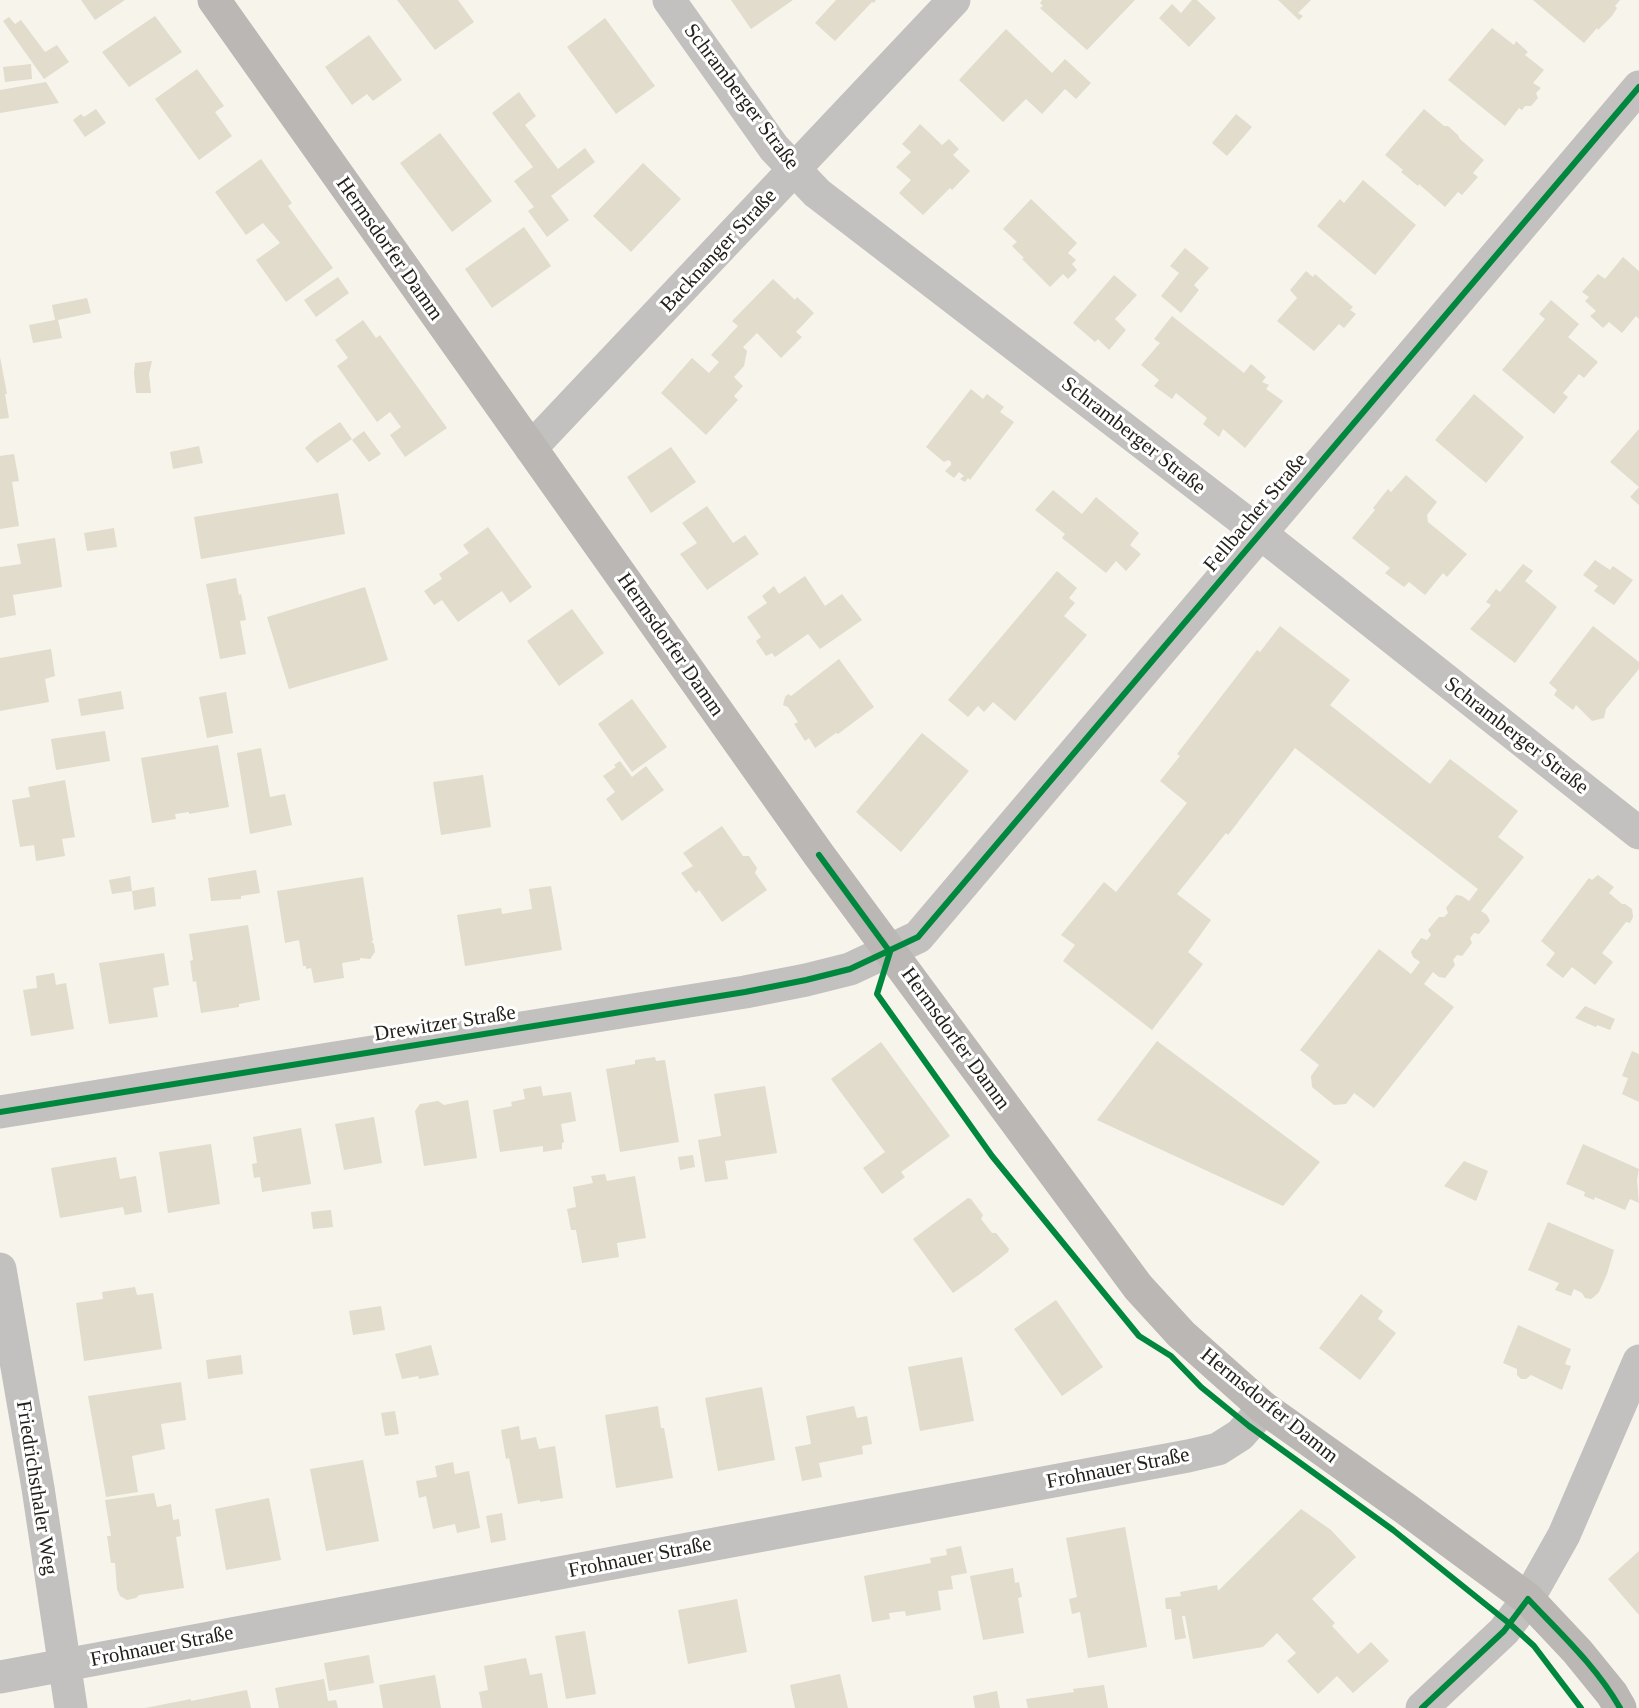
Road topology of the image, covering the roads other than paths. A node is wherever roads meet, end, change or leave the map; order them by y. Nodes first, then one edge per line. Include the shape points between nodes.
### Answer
1 (214, 0) edge
2 (669, 0) edge
3 (954, 0) edge
4 (1639, 87) edge
5 (794, 170) junction
6 (531, 448) junction
7 (1260, 533) junction
8 (1639, 833) edge
9 (890, 952) junction
10 (0, 1112) edge
11 (0, 1269) edge
12 (1639, 1361) edge
13 (1264, 1408) junction
14 (1528, 1599) junction
15 (63, 1665) junction
16 (0, 1677) edge
17 (71, 1708) edge
18 (1422, 1708) edge
19 (1620, 1708) edge

1 - 6 main road, Hermsdorfer Damm
2 - 5 street, Schramberger Straße via 774,148
3 - 5 street, Backnanger Straße
4 - 7 street, Fellbacher Straße
5 - 6 street, Backnanger Straße
5 - 7 street, Schramberger Straße via 817,193
6 - 9 main road, Hermsdorfer Damm
7 - 8 street, Schramberger Straße
7 - 9 street, Fellbacher Straße via 918,937
9 - 10 street, Drewitzer Straße via 850,969 746,992
9 - 13 main road, Hermsdorfer Damm via 1138,1287 1181,1334
11 - 15 street, Friedrichsthaler Weg via 38,1488
12 - 14 street via 1564,1535
13 - 14 main road, Hermsdorfer Damm
13 - 15 street, Frohnauer Straße via 1233,1440 1218,1449 1188,1456
14 - 18 street via 1504,1631
14 - 19 main road, Hermsdorfer Damm via 1577,1651
15 - 16 street, Frohnauer Straße
15 - 17 street, Friedrichsthaler Weg

